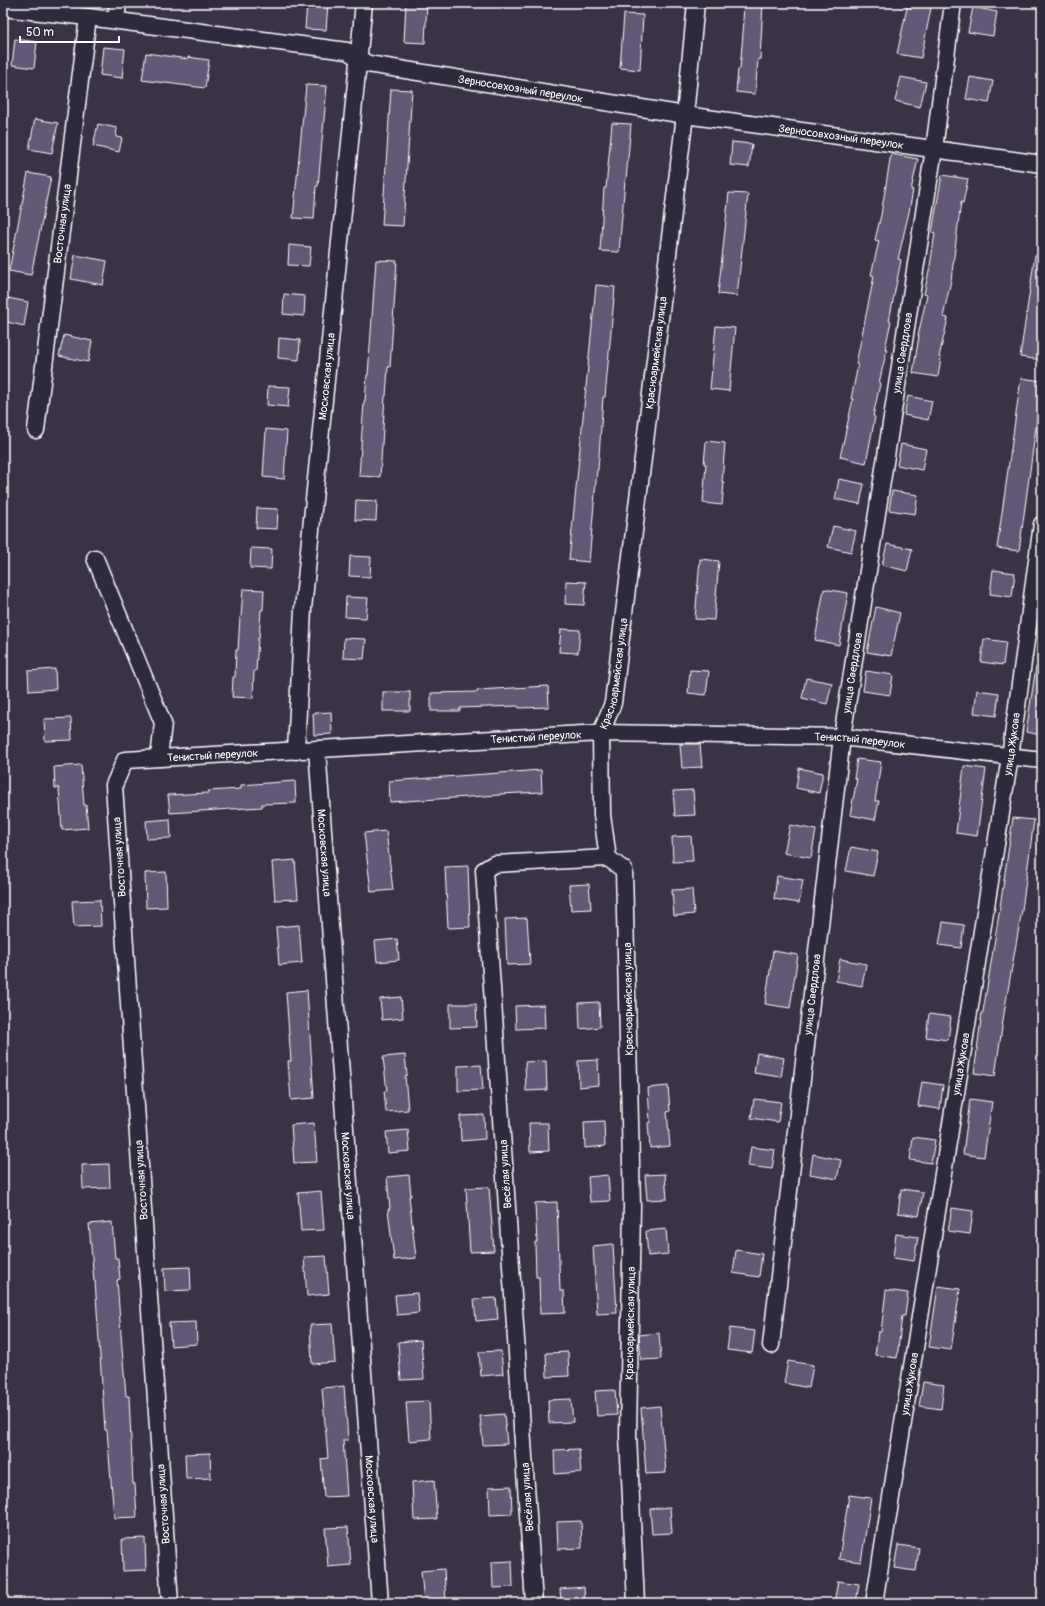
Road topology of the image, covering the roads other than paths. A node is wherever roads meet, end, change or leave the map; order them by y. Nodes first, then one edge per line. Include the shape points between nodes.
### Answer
1 (118, 3) edge
2 (364, 3) edge
3 (696, 3) edge
4 (953, 3) edge
5 (3, 8) edge
6 (88, 17) junction
7 (116, 20) junction
8 (358, 58) junction
9 (685, 115) junction
10 (934, 149) junction
11 (1042, 164) edge
12 (36, 430) dead end
13 (1042, 524) edge
14 (95, 558) dead end
15 (601, 733) junction
16 (842, 737) junction
17 (317, 749) junction
18 (296, 750) junction
19 (1010, 757) junction
20 (158, 758) junction
21 (124, 760) joint
22 (1042, 760) edge
23 (608, 858) junction
24 (771, 1345) dead end
25 (170, 1603) edge
26 (380, 1603) edge
27 (534, 1603) edge
28 (636, 1603) edge
29 (874, 1603) edge

1 - 7 street
2 - 8 street, Московская улица
3 - 9 street, Красноармейская улица
4 - 10 street, улица Свердлова
5 - 6 street, Зерносовхозный переулок
6 - 7 street, Зерносовхозный переулок
6 - 12 street, Восточная улица
7 - 8 street, Зерносовхозный переулок via 347,51
8 - 9 street, Зерносовхозный переулок via 368,64
8 - 18 street, Московская улица via 303,609
9 - 10 street, Зерносовхозный переулок
9 - 15 street, Красноармейская улица via 613,703
10 - 11 street, Зерносовхозный переулок
10 - 16 street, улица Свердлова
13 - 19 street, улица Жукова
14 - 20 street via 163,723
15 - 16 street, Тенистый переулок
15 - 17 street, Тенистый переулок
15 - 23 street, Красноармейская улица via 602,815
16 - 19 street, Тенистый переулок
16 - 24 street, улица Свердлова
17 - 18 street, Тенистый переулок
17 - 26 street, Московская улица
18 - 20 street, Тенистый переулок
19 - 22 street, Тенистый переулок
19 - 29 street, улица Жукова
20 - 21 street, Тенистый переулок
21 - 25 street, Восточная улица via 114,785
23 - 27 street, Весёлая улица via 494,864 484,870
23 - 28 street, Красноармейская улица via 624,870 627,936 632,1206 628,1436

